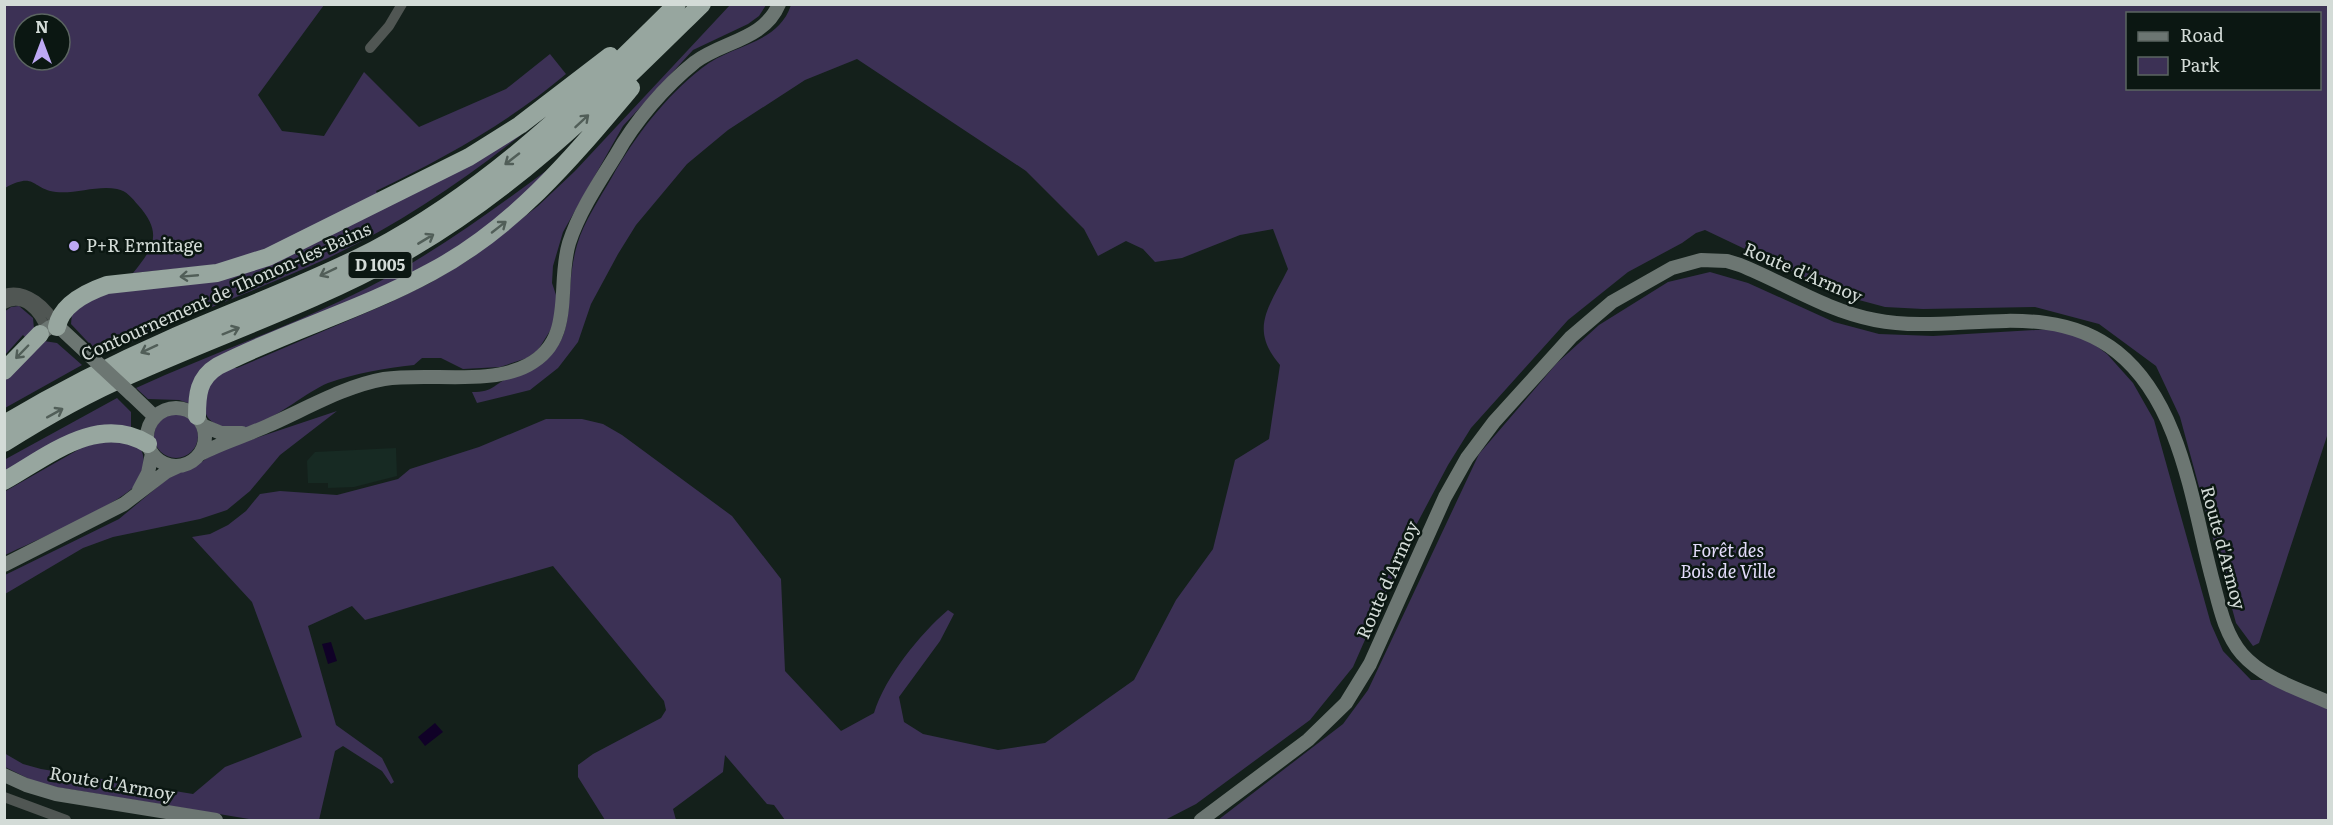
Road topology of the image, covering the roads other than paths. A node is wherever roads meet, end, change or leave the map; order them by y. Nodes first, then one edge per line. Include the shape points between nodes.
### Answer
1 (402, 4) edge
2 (677, 4) edge
3 (702, 4) edge
4 (779, 4) edge
5 (370, 48) dead end
6 (4, 294) edge
7 (4, 304) edge
8 (48, 330) junction
9 (4, 371) edge
10 (155, 417) junction
11 (200, 421) junction
12 (4, 424) edge
13 (249, 433) junction
14 (4, 443) edge
15 (150, 448) junction
16 (200, 454) junction
17 (179, 466) junction
18 (4, 482) edge
19 (135, 496) junction
20 (4, 565) edge
21 (2328, 702) edge
22 (4, 775) edge
23 (4, 797) edge
24 (66, 820) edge
25 (216, 820) edge
26 (1201, 820) edge

1 - 5 street
2 -> 8 highway, D 1005 via 520,125 452,166 251,263 199,276 125,281 98,288 67,307
2 -> 12 highway, Contournement de Thonon-les-Bains / D 1005 via 530,144 422,222 318,277 88,377
11 -> 3 highway, D 1005 via 200,386 218,366 431,272 512,217 564,167
14 -> 3 highway, Contournement de Thonon-les-Bains / D 1005 via 109,385 318,296 438,232 513,180 557,143
4 - 13 main road via 757,31 693,64 625,140 574,230 565,261 561,323 542,356 526,366 497,374 376,381
6 - 8 street via 19,292 30,296 52,317
7 - 8 street via 17,300 26,303
8 -> 9 highway, D 1005
8 - 10 main road, bridge via 90,355
10 - 11 main road via 174,407 187,409
10 - 15 main road via 147,431
11 - 13 main road via 226,434
11 - 16 main road via 205,443
13 - 16 main road
15 - 17 main road via 166,464
15 - 18 highway via 122,432 91,435
15 - 19 main road via 148,473
16 - 17 main road
17 - 19 main road
19 - 20 main road
21 - 26 main road, Route d'Armoy via 2262,671 2235,644 2220,608 2171,427 2148,384 2115,350 2090,335 2049,323 1910,324 1872,320 1740,265 1701,260 1658,275 1596,314 1501,414 1455,477 1370,664 1346,703 1308,740
22 - 25 main road, Route d'Armoy via 56,794
23 - 24 street

